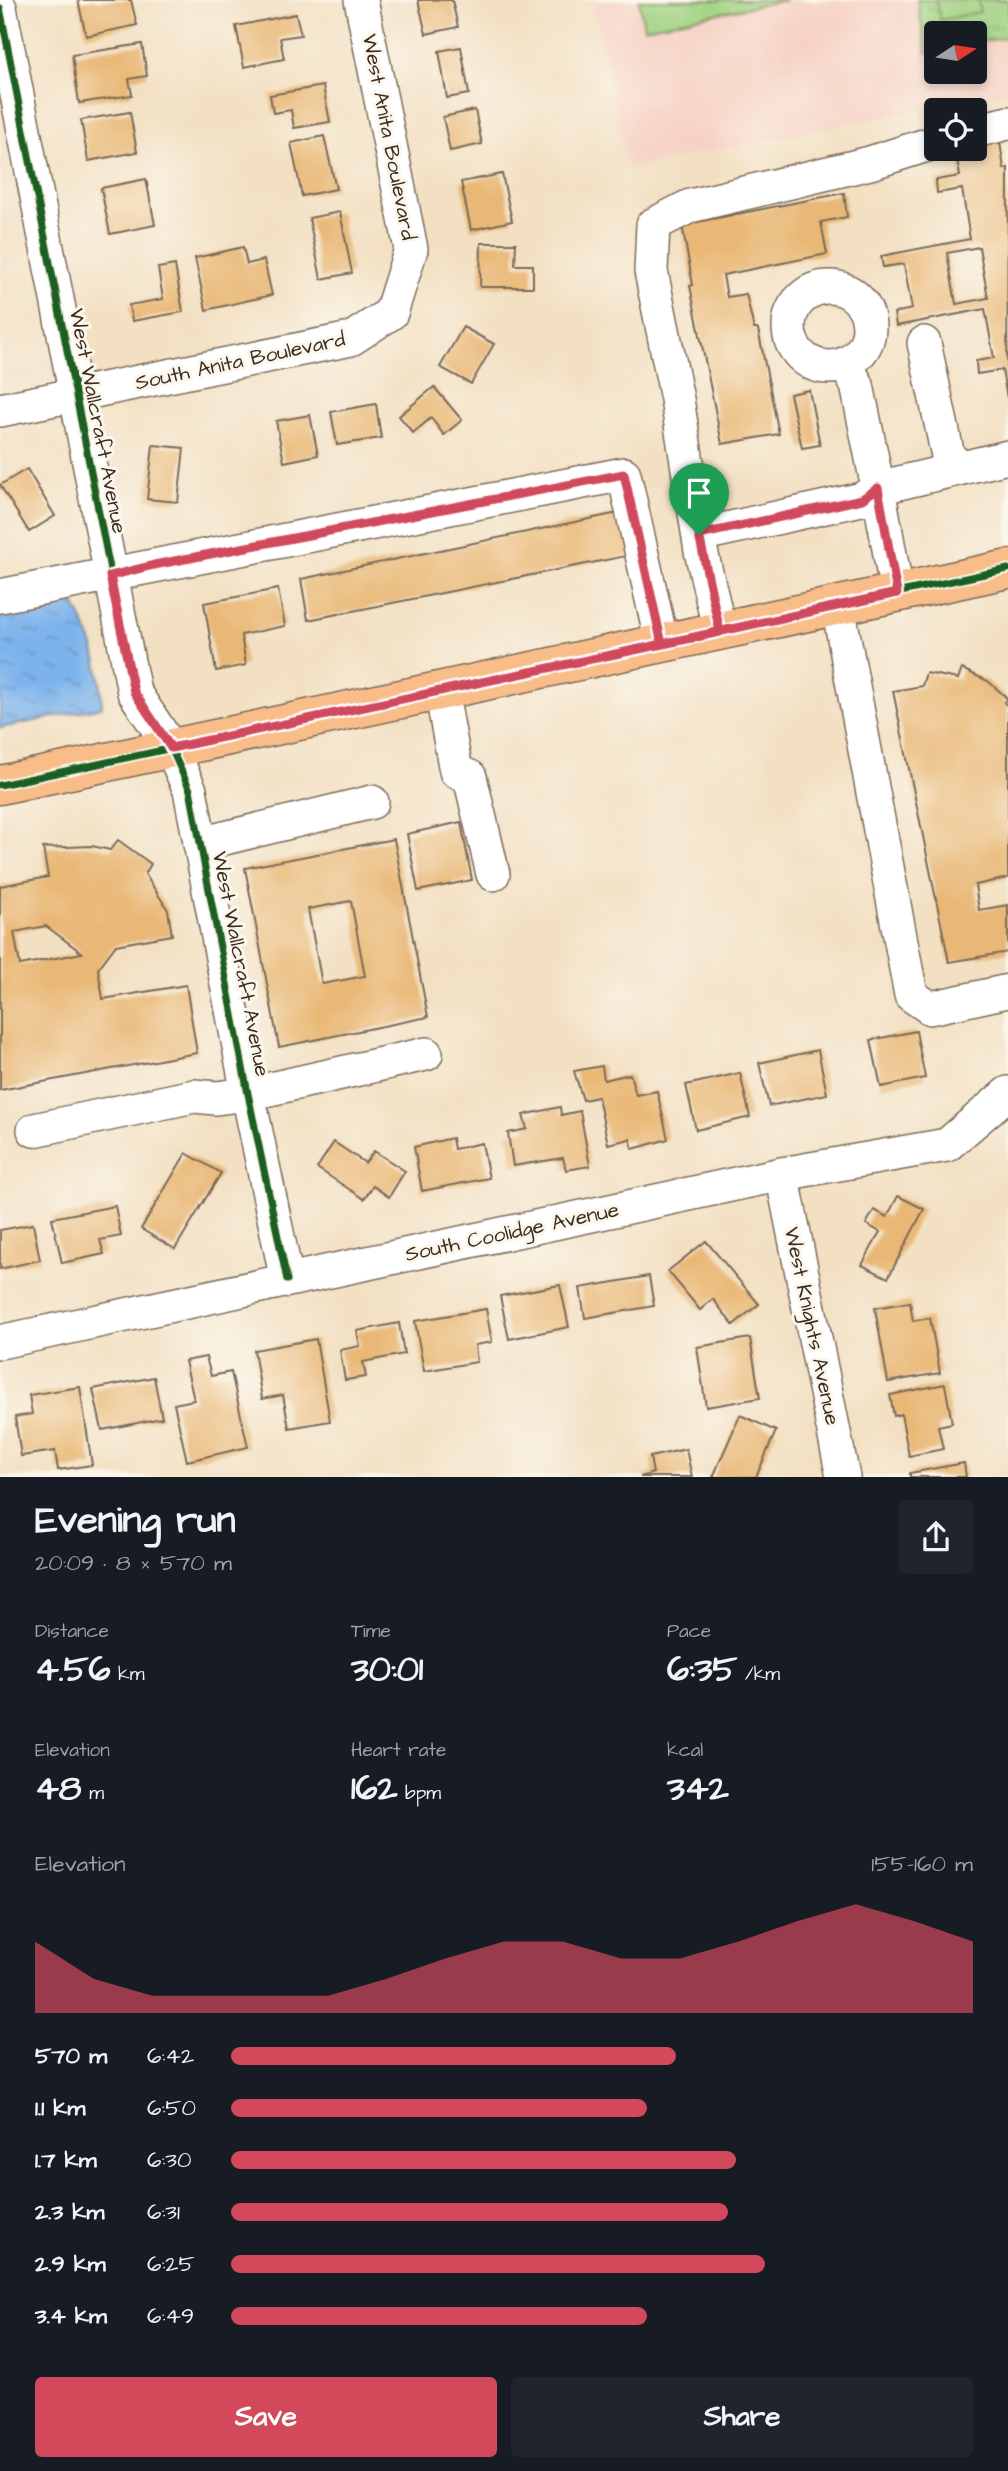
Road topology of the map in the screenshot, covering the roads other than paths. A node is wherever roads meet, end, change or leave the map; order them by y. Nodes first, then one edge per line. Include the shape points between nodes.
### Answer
1 (361, 0) edge
2 (0, 8) edge
3 (1008, 123) edge
4 (987, 128) edge
5 (924, 146) edge
6 (391, 313) joint
7 (924, 343) dead end
8 (845, 364) dead end
9 (76, 395) junction
10 (0, 411) edge
11 (1008, 457) edge
12 (961, 468) junction
13 (878, 488) junction
14 (699, 535) junction
15 (1008, 569) edge
16 (110, 576) junction
17 (897, 593) junction
18 (0, 596) edge
19 (838, 606) junction
20 (720, 632) junction
21 (662, 644) junction
22 (441, 690) junction
23 (171, 748) junction
24 (0, 785) edge
25 (372, 802) dead end
26 (200, 844) junction
27 (493, 874) dead end
28 (1008, 991) edge
29 (426, 1054) dead end
30 (1008, 1093) edge
31 (248, 1094) junction
32 (34, 1130) dead end
33 (782, 1174) junction
34 (287, 1280) junction
35 (0, 1342) edge
36 (843, 1477) edge

1 - 6 street, West Anita Boulevard via 411,249
2 - 9 street, West Wallcraft Avenue
3 - 4 street
5 - 14 street via 690,206 653,225 651,271
6 - 9 street, South Anita Boulevard via 351,339
7 - 12 street via 948,456
8 - 13 street via 857,385
9 - 10 street, South Anita Boulevard
9 - 16 street, West Wallcraft Avenue
11 - 12 street
12 - 13 street
13 - 14 street via 862,499
13 - 17 street
14 - 20 street
15 - 17 main road
16 - 18 street
16 - 21 street via 624,474
16 - 23 street, West Wallcraft Avenue via 134,692
17 - 19 main road
19 - 20 main road
19 - 28 street via 911,995 930,1008
20 - 21 main road
21 - 22 main road
22 - 23 main road
22 - 27 street via 456,771 470,777
23 - 24 main road
23 - 26 street, West Wallcraft Avenue via 190,790
25 - 26 street
26 - 31 street, West Wallcraft Avenue
29 - 31 street
30 - 33 street, South Coolidge Avenue via 947,1145
31 - 32 street via 194,1096
31 - 34 street, West Wallcraft Avenue
33 - 34 street, South Coolidge Avenue
33 - 36 street, West Knights Avenue
34 - 35 street, South Coolidge Avenue

